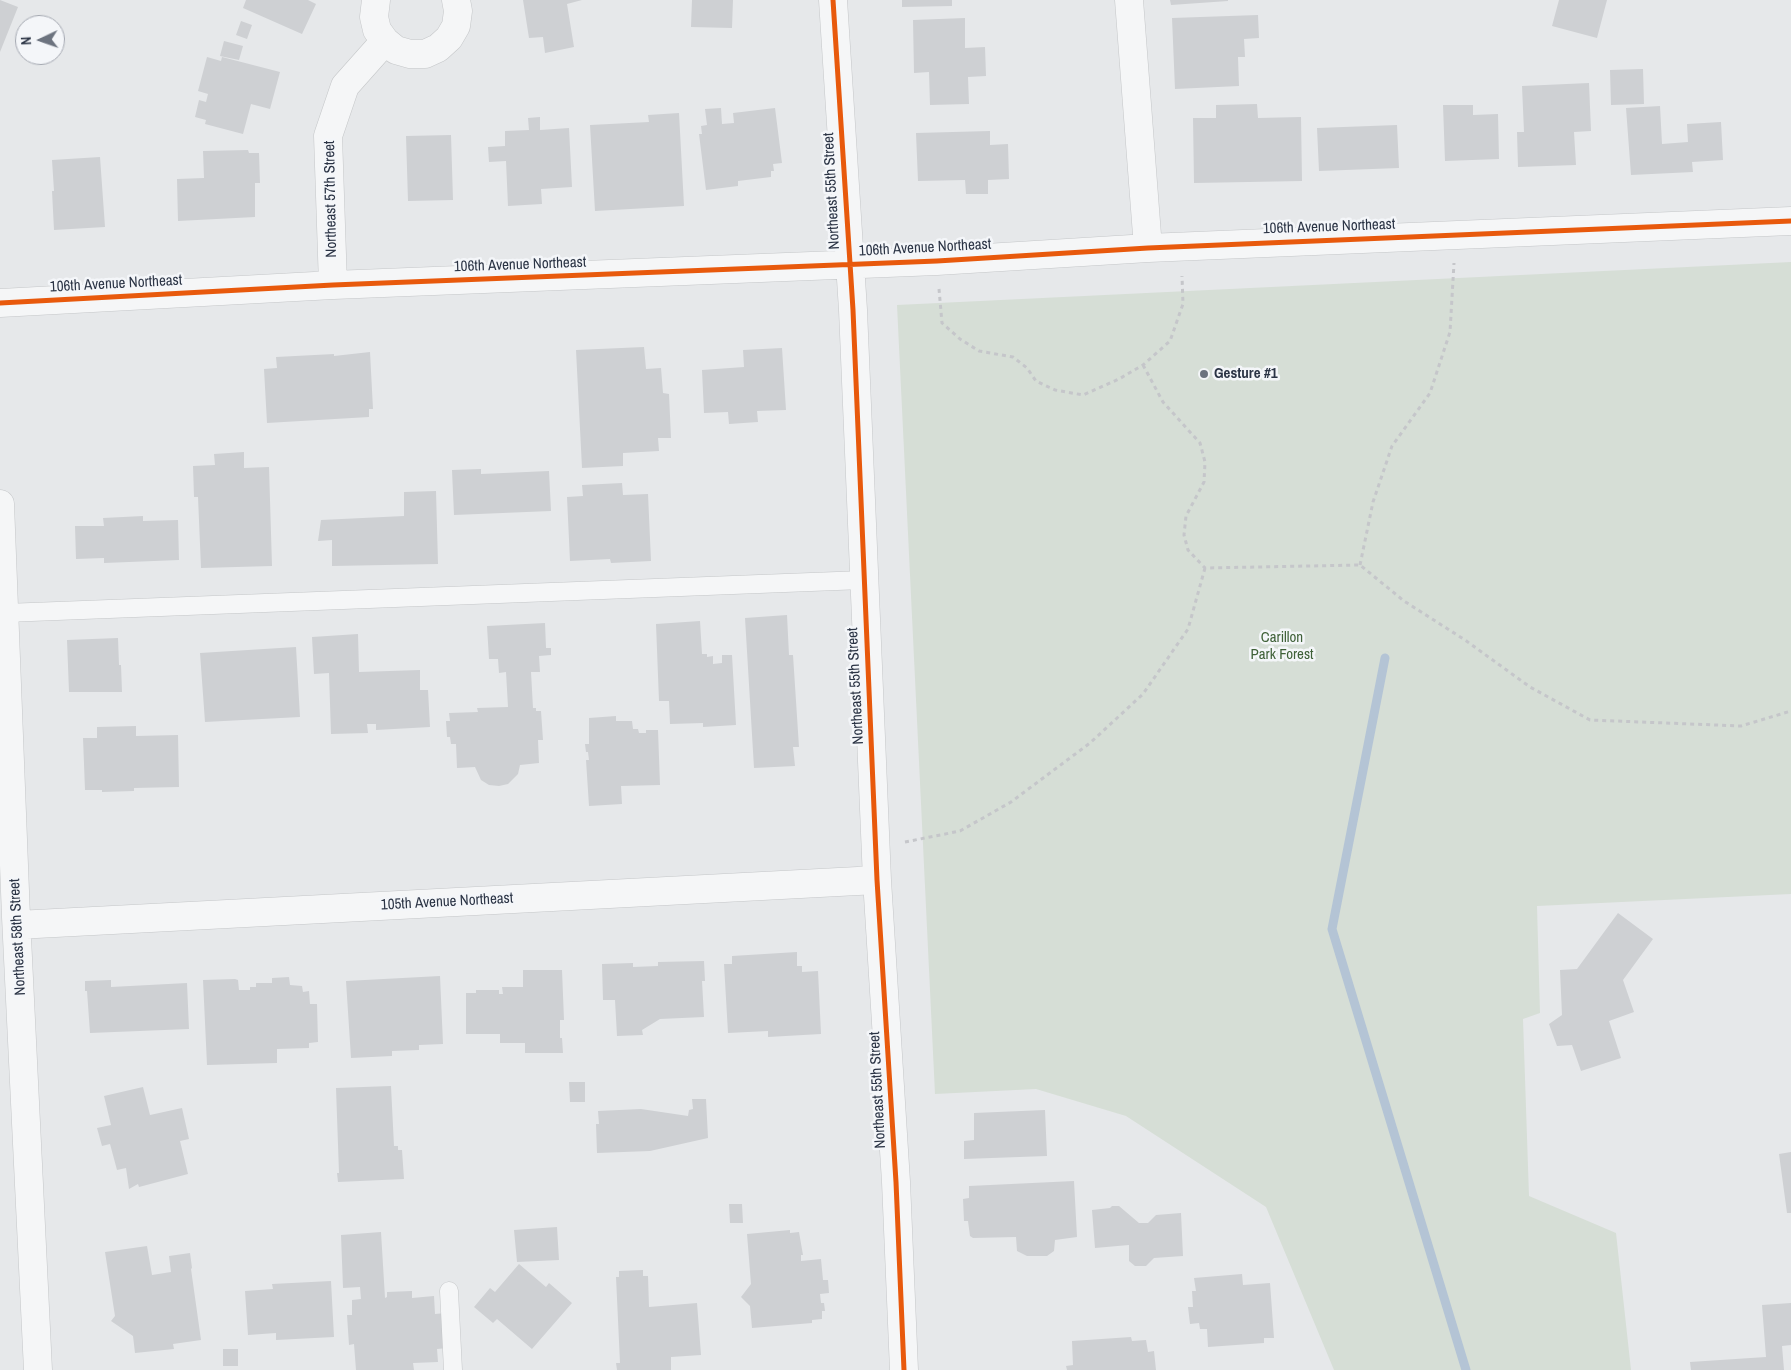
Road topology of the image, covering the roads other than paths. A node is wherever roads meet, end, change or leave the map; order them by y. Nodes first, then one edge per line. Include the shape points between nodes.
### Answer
1 (376, 0) edge
2 (456, 0) edge
3 (833, 0) edge
4 (1129, 0) edge
5 (385, 41) junction
6 (1791, 221) edge
7 (1148, 248) junction
8 (849, 264) junction
9 (333, 285) junction
10 (0, 303) edge
11 (0, 504) edge
12 (863, 580) junction
13 (5, 613) junction
14 (877, 880) junction
15 (17, 925) junction
16 (449, 1292) dead end
17 (38, 1370) edge
18 (453, 1370) edge
19 (904, 1370) edge

1 - 5 street via 374,17 377,30
2 - 5 street via 456,26 438,48 425,54 410,54 396,50
3 - 8 street, Northeast 55th Street
4 - 7 street
5 - 9 street, Northeast 57th Street via 345,86 328,136
6 - 7 street, 106th Avenue Northeast
7 - 8 street, 106th Avenue Northeast
8 - 9 street, 106th Avenue Northeast
8 - 12 street, Northeast 55th Street
9 - 10 street, 106th Avenue Northeast
11 - 13 street, Northeast 58th Street
12 - 13 lane
12 - 14 street, Northeast 55th Street
13 - 15 street, Northeast 58th Street
14 - 15 street, 105th Avenue Northeast
14 - 19 street, Northeast 55th Street
15 - 17 street, Northeast 58th Street
16 - 18 lane

